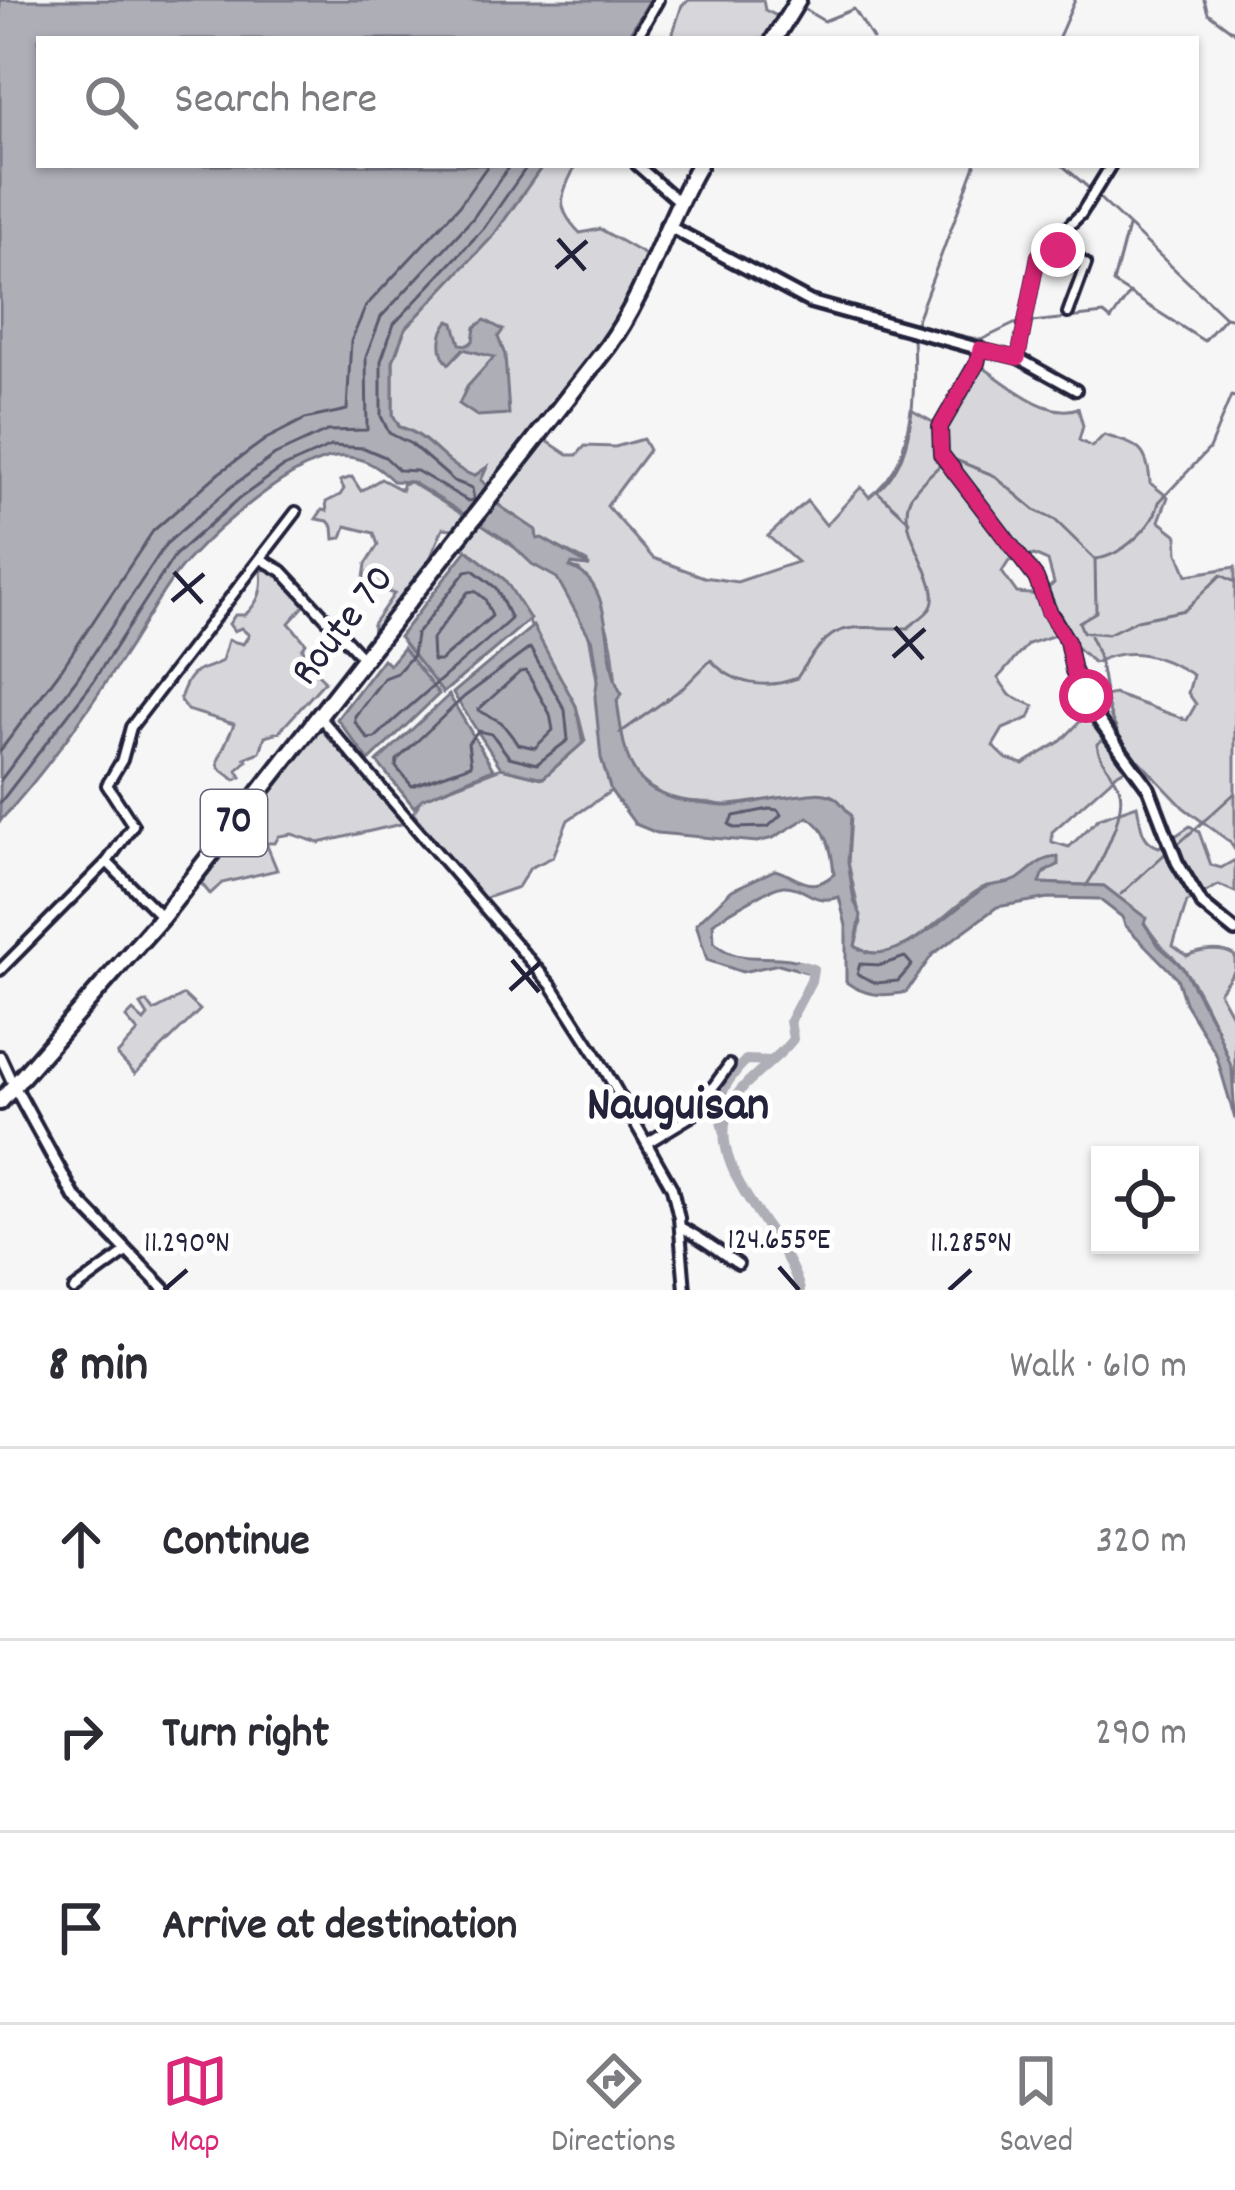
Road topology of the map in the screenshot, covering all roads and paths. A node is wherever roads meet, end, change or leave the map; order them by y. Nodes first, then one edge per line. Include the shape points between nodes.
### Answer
1 (658, 0) edge
2 (798, 0) edge
3 (638, 36) edge
4 (776, 36) edge
5 (640, 168) edge
6 (697, 168) edge
7 (1109, 168) edge
8 (678, 201) junction
9 (666, 225) junction
10 (1044, 248) junction
11 (1068, 313) dead end
12 (980, 349) junction
13 (1018, 358) junction
14 (1076, 390) dead end
15 (296, 512) dead end
16 (261, 559) junction
17 (363, 658) junction
18 (318, 715) junction
19 (107, 862) junction
20 (161, 917) junction
21 (1235, 931) edge
22 (0, 970) edge
23 (0, 1056) edge
24 (729, 1065) dead end
25 (14, 1085) junction
26 (0, 1102) edge
27 (647, 1143) junction
28 (680, 1227) junction
29 (126, 1252) junction
30 (738, 1264) dead end
31 (74, 1290) edge
32 (165, 1290) edge
33 (685, 1290) edge

1 - 3 street
2 - 4 highway
5 - 8 street
6 - 8 highway, Route 70 / 70
7 - 10 street via 1081,214
8 - 9 highway, Route 70 / 70
9 - 12 street via 810,302
9 - 17 highway, Route 70 / 70 via 626,322
10 - 11 street via 1086,264
10 - 13 street
12 - 13 street
12 - 21 street via 940,427 941,454 1036,578 1073,671 1149,789 1177,862 1202,904
13 - 14 street
15 - 16 street
16 - 17 street via 282,571
16 - 19 street via 131,727 107,785 133,825
17 - 18 highway, Route 70 / 70
18 - 20 highway, Route 70 / 70
18 - 27 street via 552,986
19 - 20 street
19 - 22 street
20 - 25 highway, Route 70 / 70
23 - 25 street
24 - 27 street via 693,1114
25 - 26 highway, Route 70 / 70
25 - 29 street via 74,1196
27 - 28 street via 672,1188
28 - 30 street
28 - 33 street
29 - 31 street
29 - 32 street

